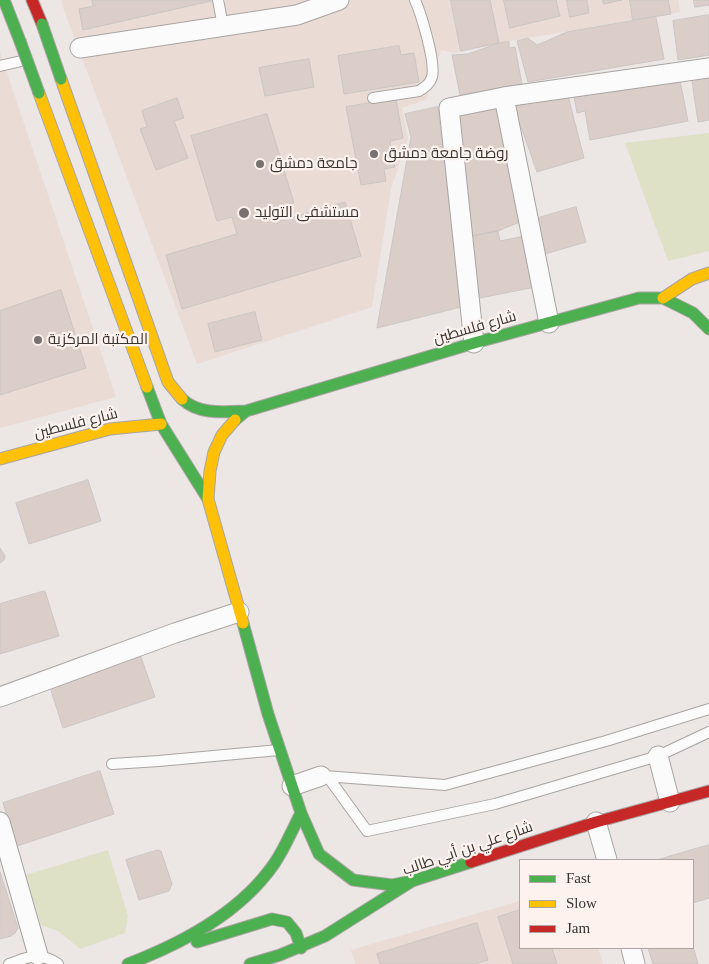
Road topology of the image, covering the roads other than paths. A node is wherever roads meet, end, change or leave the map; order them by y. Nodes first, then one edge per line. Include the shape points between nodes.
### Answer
1 (4, 0) edge
2 (32, 0) edge
3 (218, 0) edge
4 (339, 0) edge
5 (415, 0) edge
6 (223, 26) junction
7 (71, 50) joint
8 (0, 66) edge
9 (709, 68) edge
10 (504, 97) junction
11 (373, 98) dead end
12 (709, 273) edge
13 (663, 298) junction
14 (549, 323) junction
15 (709, 329) edge
16 (474, 343) junction
17 (246, 411) junction
18 (161, 424) junction
19 (0, 459) edge
20 (208, 499) junction
21 (239, 612) junction
22 (0, 696) edge
23 (709, 708) edge
24 (696, 712) junction
25 (709, 717) edge
26 (709, 732) edge
27 (280, 750) junction
28 (658, 756) junction
29 (112, 764) dead end
30 (325, 776) junction
31 (292, 786) junction
32 (709, 791) edge
33 (670, 802) junction
34 (301, 813) junction
35 (0, 822) edge
36 (596, 822) junction
37 (607, 859) edge
38 (412, 881) junction
39 (301, 948) junction
40 (631, 949) edge
41 (152, 955) junction
42 (38, 956) junction
43 (9, 964) edge
44 (58, 964) edge
45 (128, 964) edge
46 (250, 964) edge
47 (635, 964) edge

1 - 18 main road, bridge
2 - 17 main road, bridge via 168,382 180,399 198,410
3 - 6 lane
4 - 6 street via 297,15
5 - 11 lane via 432,68 431,79 419,91
6 - 7 street
7 - 8 lane
9 - 10 street
10 - 14 street
10 - 16 street via 449,108
12 - 13 main road via 692,279
13 - 14 main road, شارع فلسطين via 620,302
13 - 15 main road via 693,313
14 - 16 main road, شارع فلسطين
16 - 17 main road, شارع فلسطين
17 - 20 main road via 228,426 216,446
18 - 19 main road, شارع فلسطين via 110,429
18 - 20 main road
20 - 21 main road
21 - 22 street
21 - 27 main road
23 - 24 lane
24 - 25 lane
24 - 30 lane via 606,741 444,785
26 - 28 lane
27 - 29 lane
27 - 31 main road
28 - 30 lane via 495,804 367,831
28 - 33 street
30 - 31 street
31 - 34 main road
32 - 33 main road, شارع علي بن أبي طالب
33 - 36 main road, شارع علي بن أبي طالب
34 - 38 main road via 319,854 353,880 392,885
34 - 41 main road via 275,862 257,885 236,905 197,932
35 - 42 street
36 - 37 street
36 - 38 main road, شارع علي بن أبي طالب
38 - 39 main road, شارع علي بن أبي طالب
39 - 41 main road via 296,933 287,922 272,920
39 - 46 main road, شارع علي بن أبي طالب
40 - 47 street
41 - 45 main road
42 - 43 lane
42 - 44 lane via 45,956

